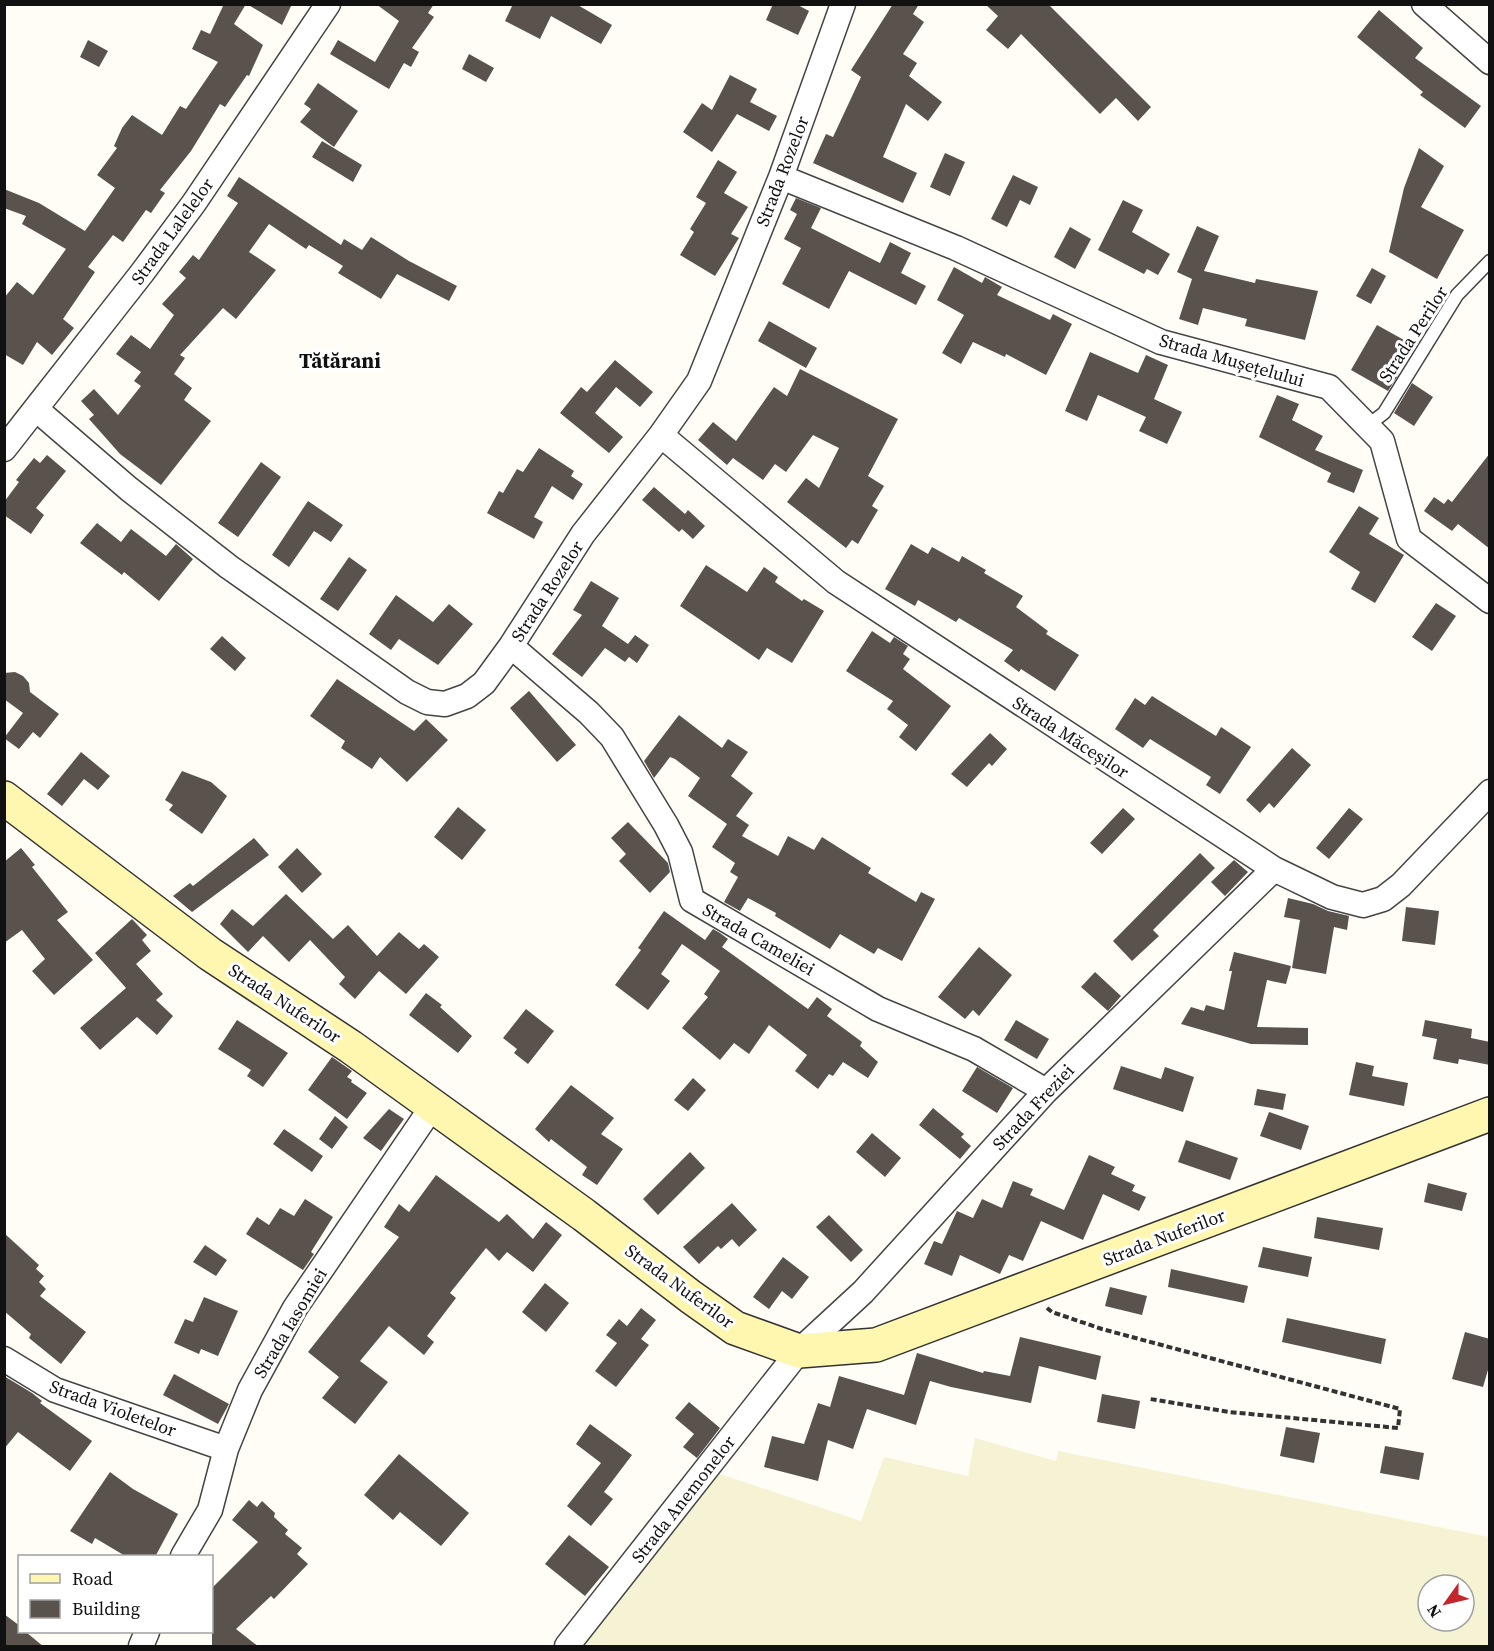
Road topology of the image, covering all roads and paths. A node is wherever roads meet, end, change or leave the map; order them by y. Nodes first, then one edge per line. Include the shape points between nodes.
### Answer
1 (328, 4) edge
2 (843, 4) edge
3 (1424, 4) edge
4 (1490, 63) edge
5 (781, 177) junction
6 (1490, 261) edge
7 (36, 409) junction
8 (1367, 426) junction
9 (661, 435) junction
10 (4, 449) edge
11 (1490, 601) edge
12 (511, 646) junction
13 (1490, 792) edge
14 (4, 798) edge
15 (1274, 869) junction
16 (1046, 1091) junction
17 (432, 1107) junction
18 (1490, 1114) edge
19 (1023, 1290) junction
20 (800, 1351) junction
21 (4, 1359) edge
22 (1150, 1399) dead end
23 (226, 1449) junction
24 (184, 1555) edge
25 (147, 1633) edge
26 (141, 1647) edge
27 (567, 1647) edge

1 - 7 street, Strada Lalelelor via 194,203
2 - 5 street, Strada Rozelor
3 - 4 street
5 - 8 street, Strada Mușețelului via 956,248 1161,342 1329,387
5 - 9 street, Strada Rozelor via 699,381
6 - 8 lane, Strada Perilor via 1457,295 1384,413
7 - 10 street, Strada Lalelelor
7 - 12 street, Strada Rozelor via 229,567 407,692 427,702 446,704 467,696 484,683
8 - 11 street, Strada Mușețelului via 1382,441 1409,539
9 - 12 street, Strada Rozelor via 583,534
9 - 15 street, Strada Măceșilor via 836,582
12 - 16 street, Strada Cameliei via 589,712 612,737 680,852 692,900 878,1009 974,1049
13 - 15 street, Strada Măceșilor via 1383,899 1363,905 1332,897
14 - 17 main road, Strada Nuferilor via 210,954 351,1047
15 - 16 street, Strada Freziei
16 - 20 street, Strada Freziei via 863,1293
17 - 20 main road, Strada Nuferilor via 735,1328
17 - 23 street, Strada Iasomiei via 295,1308 250,1390
18 - 19 main road, Strada Nuferilor
19 - 20 main road, Strada Nuferilor via 876,1345
19 - 22 path via 1052,1312 1102,1329 1400,1409 1398,1428 1229,1412
20 - 27 street, Strada Anemonelor
21 - 23 street, Strada Violetelor via 55,1389
23 - 24 street, Strada Iasomiei via 210,1510
25 - 26 street

